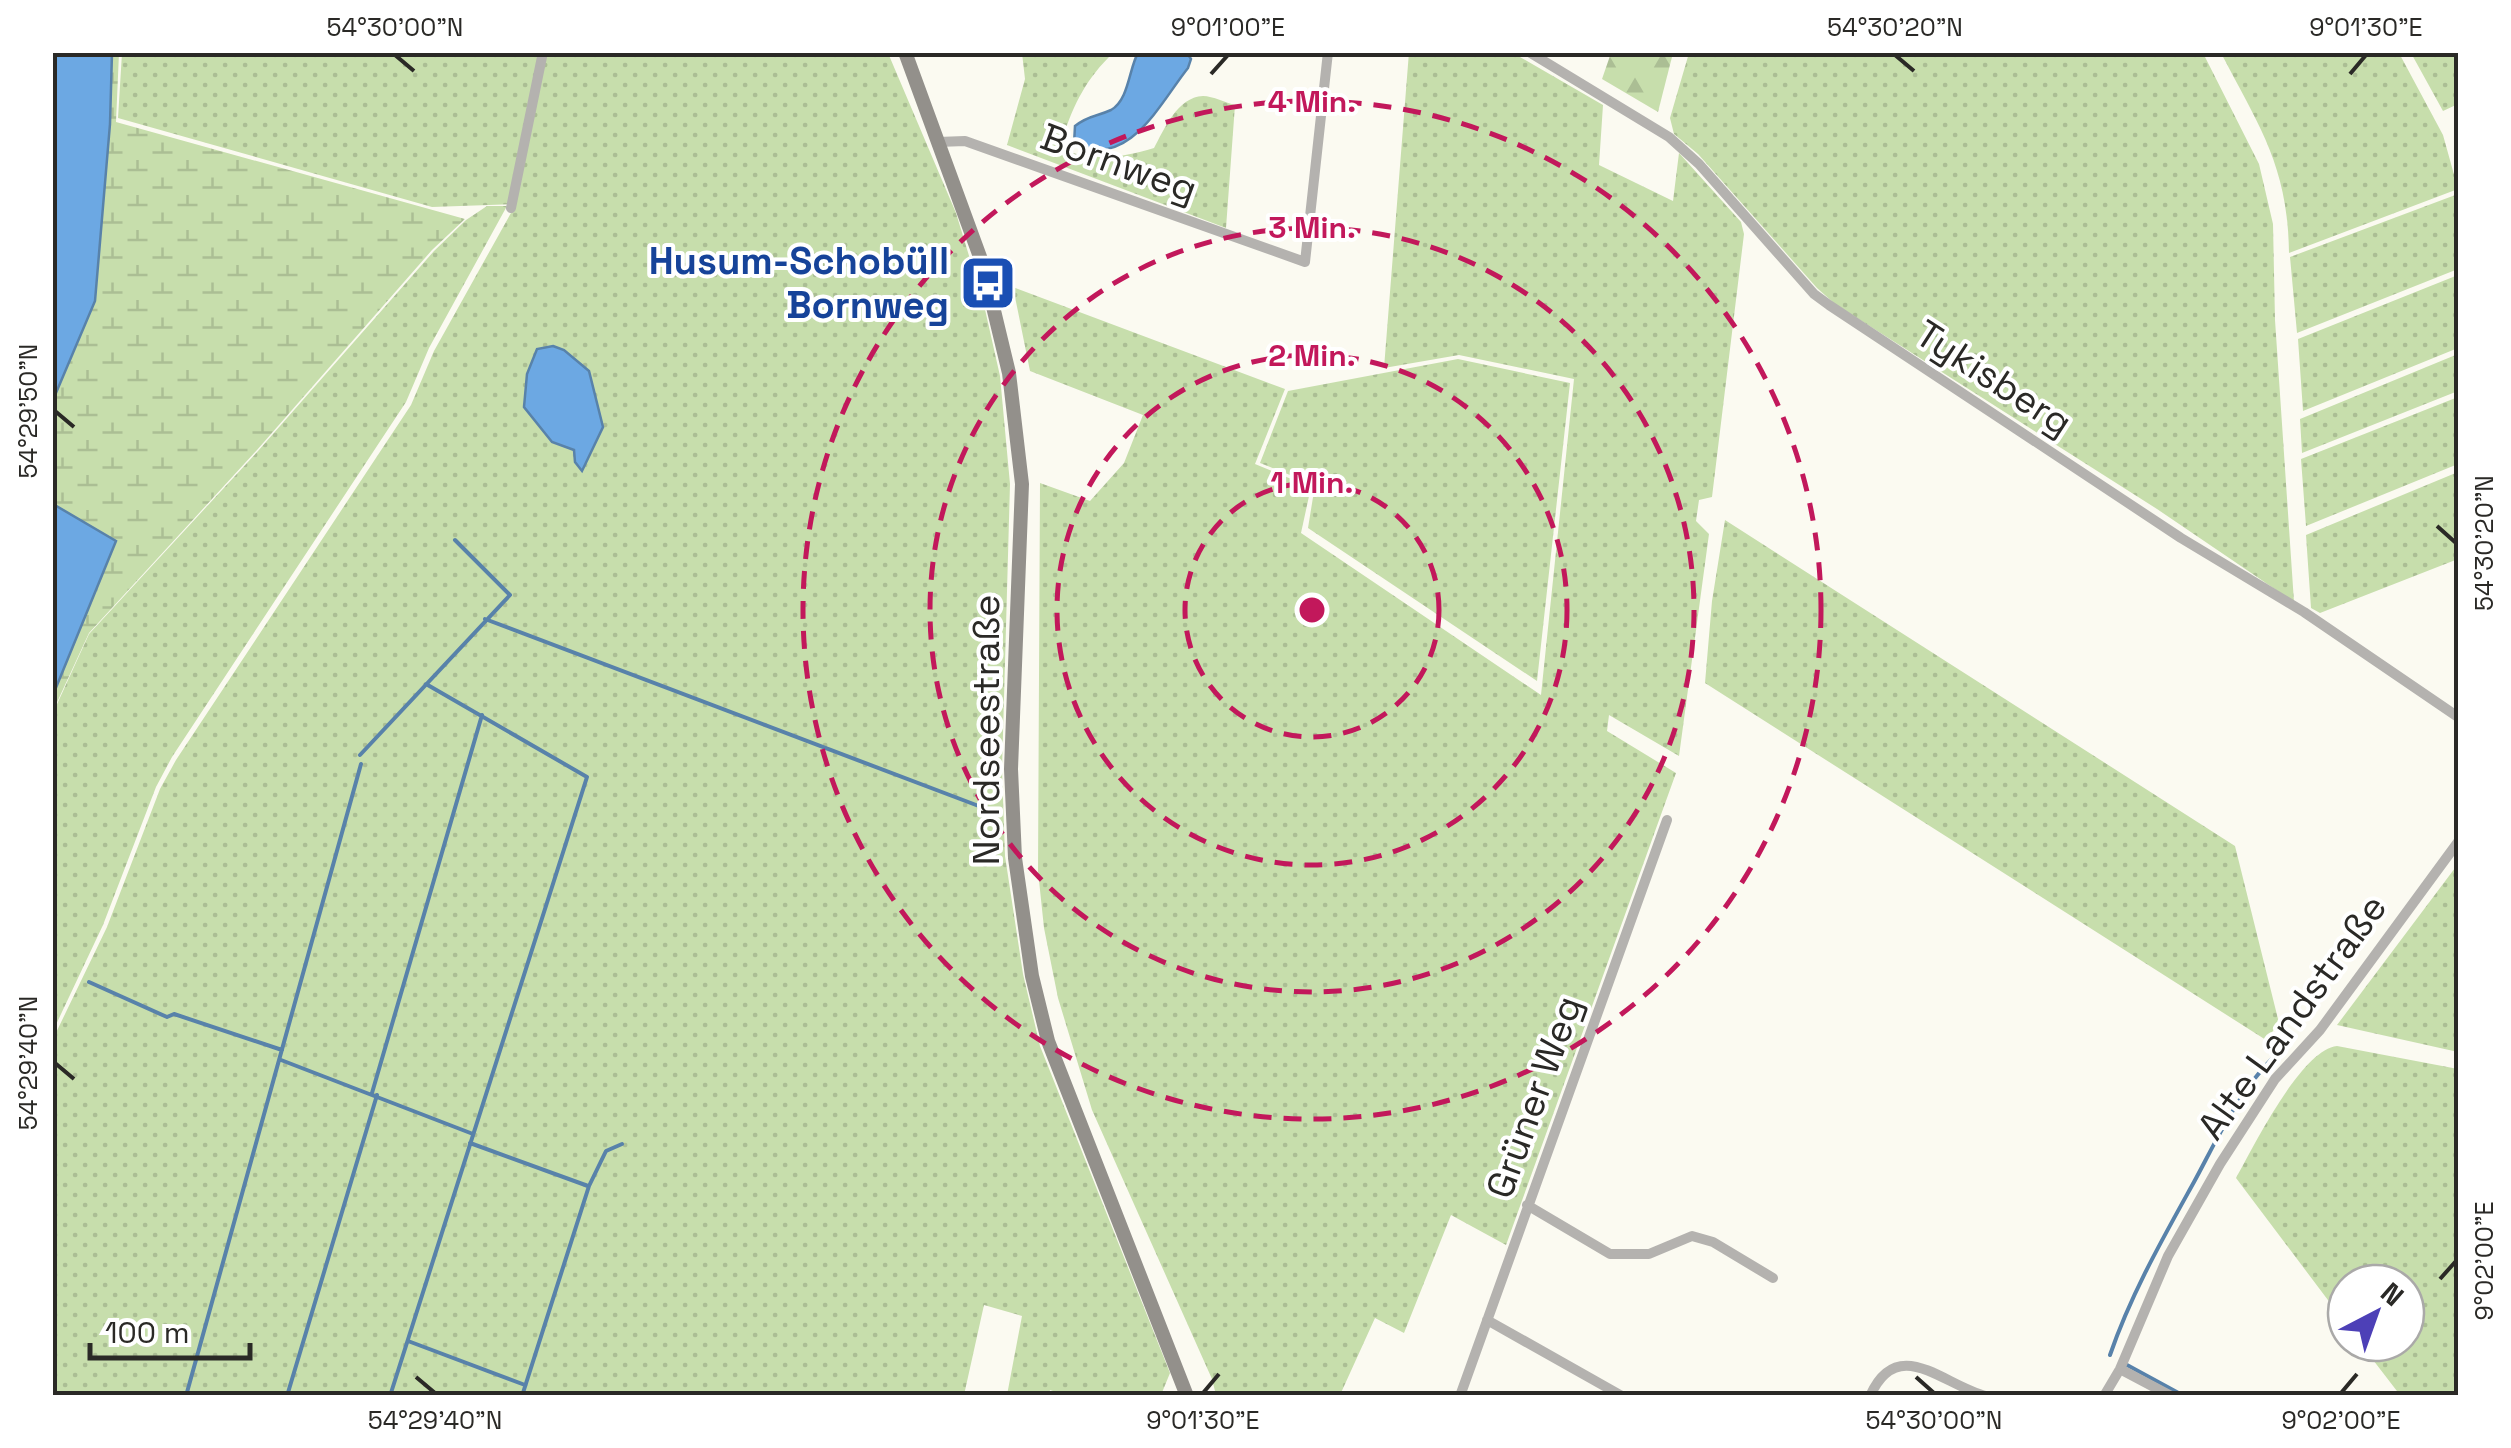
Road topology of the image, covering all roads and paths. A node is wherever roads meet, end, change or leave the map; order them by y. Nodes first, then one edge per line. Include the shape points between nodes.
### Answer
1 (543, 52) edge
2 (904, 52) edge
3 (1328, 52) edge
4 (1529, 52) edge
5 (938, 142) junction
6 (511, 208) dead end
7 (2458, 717) edge
8 (1666, 820) dead end
9 (2458, 842) edge
10 (1527, 1206) junction
11 (1773, 1278) dead end
12 (1487, 1320) junction
13 (2120, 1368) junction
14 (1187, 1396) edge
15 (1460, 1396) edge
16 (1622, 1396) edge
17 (1870, 1396) edge
18 (1986, 1396) edge
19 (2104, 1396) edge
20 (2171, 1396) edge

1 - 6 street
2 - 5 main road, Nordseestraße
3 - 5 street, Bornweg via 1305,262 982,147
4 - 7 street, Tykisberg via 1669,136 1828,305
5 - 14 main road, Nordseestraße via 988,282 1009,373 1022,484 1011,769 1015,858 1032,976 1048,1041
8 - 10 street, Grüner Weg
9 - 13 street, Alte Landstraße via 2320,1030 2275,1079 2168,1256
10 - 11 street via 1610,1254 1648,1254 1692,1236
10 - 12 street, Grüner Weg
12 - 15 street, Grüner Weg
12 - 16 street
13 - 19 street, Alte Landstraße
13 - 20 street
17 - 18 street via 1888,1371 1913,1364

